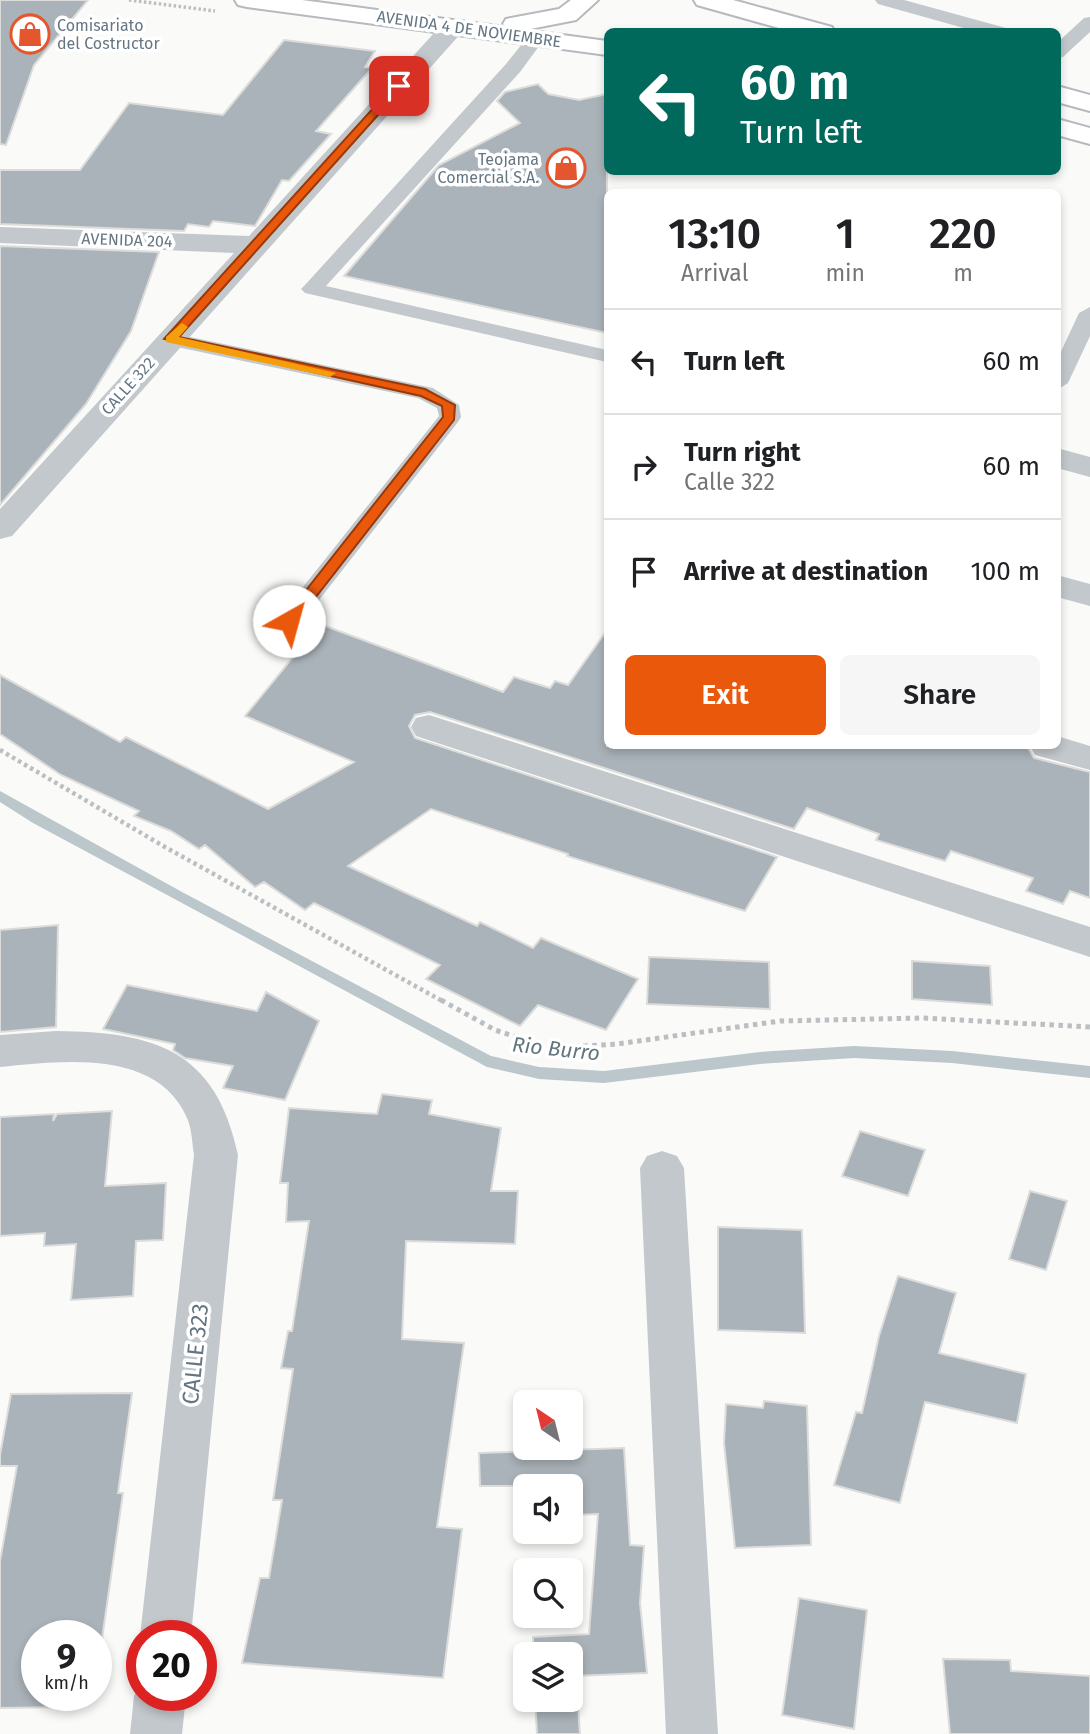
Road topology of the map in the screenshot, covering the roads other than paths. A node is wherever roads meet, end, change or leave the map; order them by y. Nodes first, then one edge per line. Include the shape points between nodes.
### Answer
1 (247, 0) edge
2 (586, 0) edge
3 (706, 0) edge
4 (884, 0) edge
5 (1090, 22) edge
6 (453, 26) junction
7 (808, 28) edge
8 (986, 28) edge
9 (536, 38) junction
10 (604, 48) edge
11 (1061, 48) edge
12 (1061, 95) edge
13 (1090, 103) edge
14 (1061, 128) edge
15 (1090, 136) edge
16 (0, 235) edge
17 (253, 245) junction
18 (1090, 313) edge
19 (171, 339) junction
20 (604, 355) edge
21 (1061, 375) edge
22 (1061, 459) edge
23 (1090, 467) edge
24 (0, 529) edge
25 (1061, 587) edge
26 (1090, 595) edge
27 (289, 621) dead end
28 (429, 727) dead end
29 (1058, 749) edge
30 (1090, 758) edge
31 (1090, 942) edge
32 (0, 1051) edge
33 (662, 1168) dead end
34 (168, 1620) edge
35 (158, 1711) edge
36 (156, 1734) edge
37 (692, 1734) edge

1 - 6 main road, AVENIDA 4 DE NOVIEMBRE
2 - 6 main road via 553,20
3 - 7 main road
4 - 8 lane
5 - 11 lane
6 - 9 main road, AVENIDA 4 DE NOVIEMBRE
6 - 17 street, CALLE 322
9 - 10 main road, AVENIDA 4 DE NOVIEMBRE
9 - 20 lane via 312,289
12 - 13 main road
14 - 15 main road
16 - 17 street, AVENIDA 204
17 - 19 street, CALLE 322
18 - 21 lane
19 - 24 street, CALLE 322
19 - 27 lane via 425,393 448,405 450,417
22 - 23 street
25 - 26 street
28 - 31 street
29 - 30 street
32 - 34 street, CALLE 323 via 63,1045 110,1047 149,1059 185,1080 206,1112 216,1155
33 - 37 street
35 - 36 street

